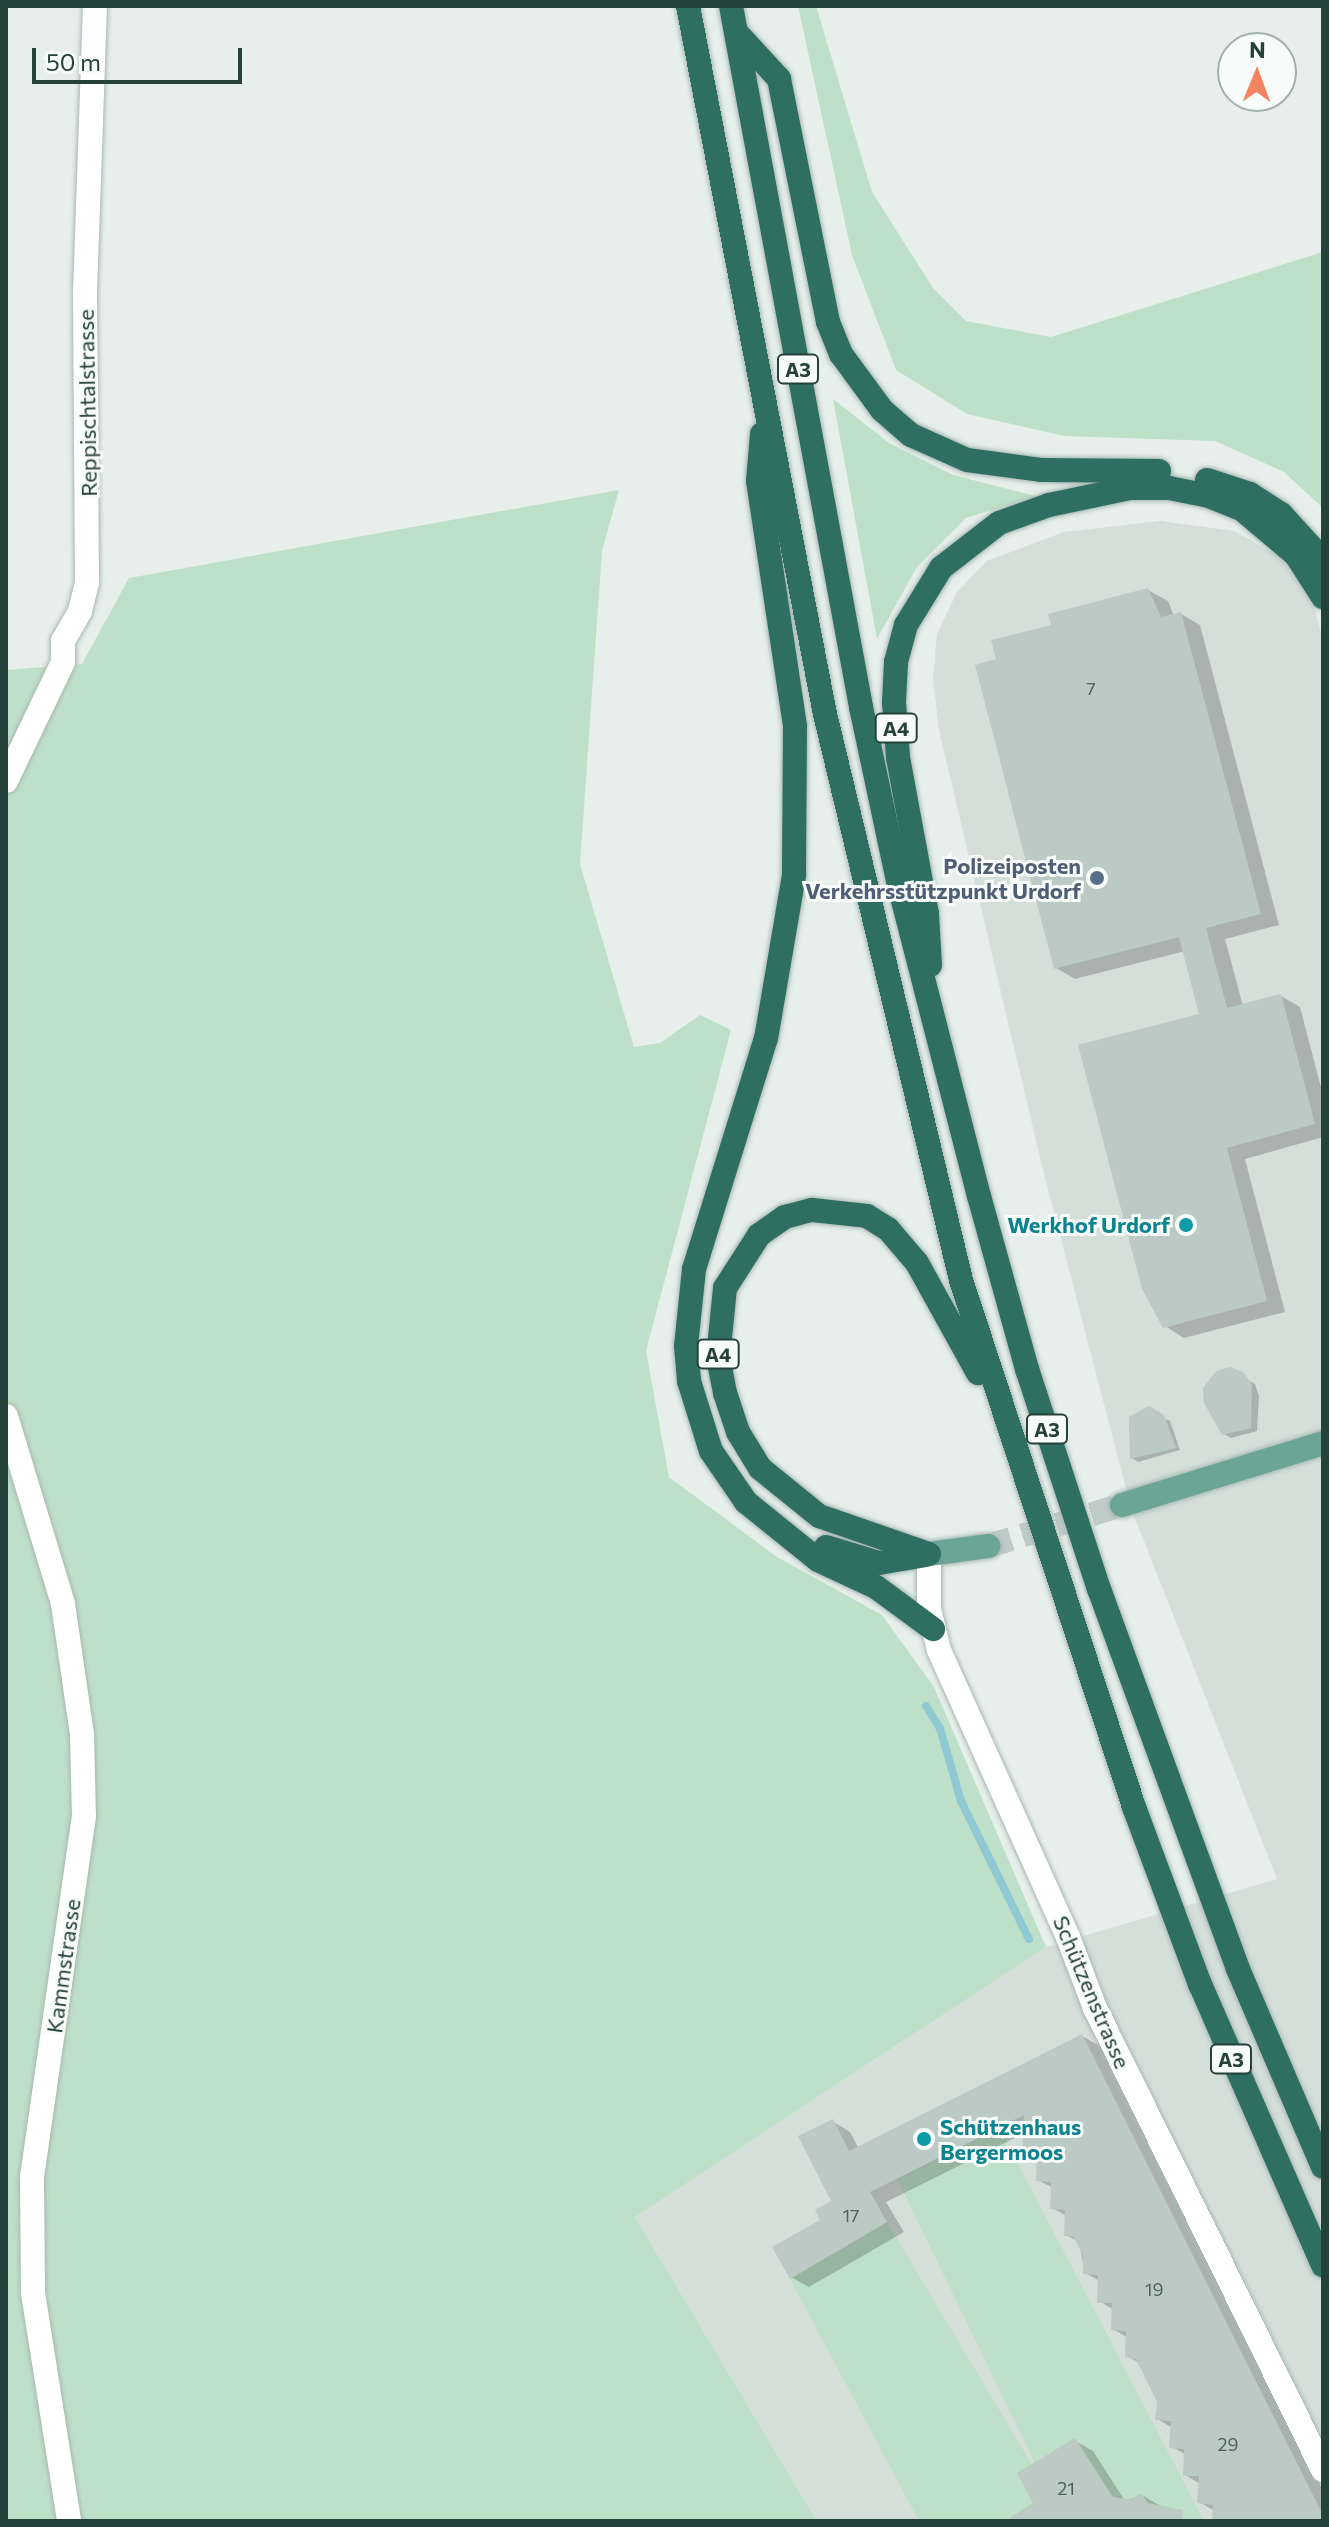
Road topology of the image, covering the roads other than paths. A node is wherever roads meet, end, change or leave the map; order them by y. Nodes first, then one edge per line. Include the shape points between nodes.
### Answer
1 (95, 6) edge
2 (688, 6) edge
3 (731, 6) edge
4 (735, 31) junction
5 (764, 404) junction
6 (1323, 560) edge
7 (1323, 597) edge
8 (6, 781) edge
9 (933, 1023) junction
10 (6, 1416) edge
11 (1003, 1417) junction
12 (1323, 1443) edge
13 (1122, 1505) tunnel mouth
14 (786, 1535) junction
15 (988, 1546) tunnel mouth
16 (929, 1554) junction
17 (933, 1629) junction
18 (1323, 2167) edge
19 (1323, 2265) edge
20 (1323, 2470) edge
21 (69, 2521) edge

1 - 8 street, Reppischtalstrasse via 85,292 87,582 80,611 63,641 63,662
2 - 5 highway, A3
3 - 4 highway, A3
4 - 6 highway via 779,79 825,312 859,382 911,435 994,466 1170,472 1211,481 1250,494 1281,514
4 - 9 highway, A3 via 861,707
5 - 11 highway, A3 via 861,882 957,1266
5 - 14 highway, A4 via 758,481 795,726 794,875 766,1038 694,1269 686,1346 697,1419 711,1451 746,1502
7 - 9 highway, A4 via 1274,532 1209,496 1130,488 1049,505 999,523 941,568 921,593 896,662 898,757 927,914
9 - 18 highway, A3 via 1027,1369 1099,1589 1238,1969
10 - 21 street, Kammstrasse via 63,1604 82,1735 84,1816 32,2178 33,2293
11 - 16 highway, A4 via 917,1263 888,1229 867,1216 812,1210 785,1217 759,1235 739,1259 725,1288 718,1358 738,1432 753,1456 788,1494 819,1516
11 - 19 highway, A3 via 1100,1713 1200,1984
12 - 13 main road
14 - 16 highway, A4 via 879,1563
14 - 17 highway, A4 via 818,1560 876,1587
15 - 16 main road
16 - 17 street, Schützenstrasse
17 - 20 street, Schützenstrasse via 1095,2008

